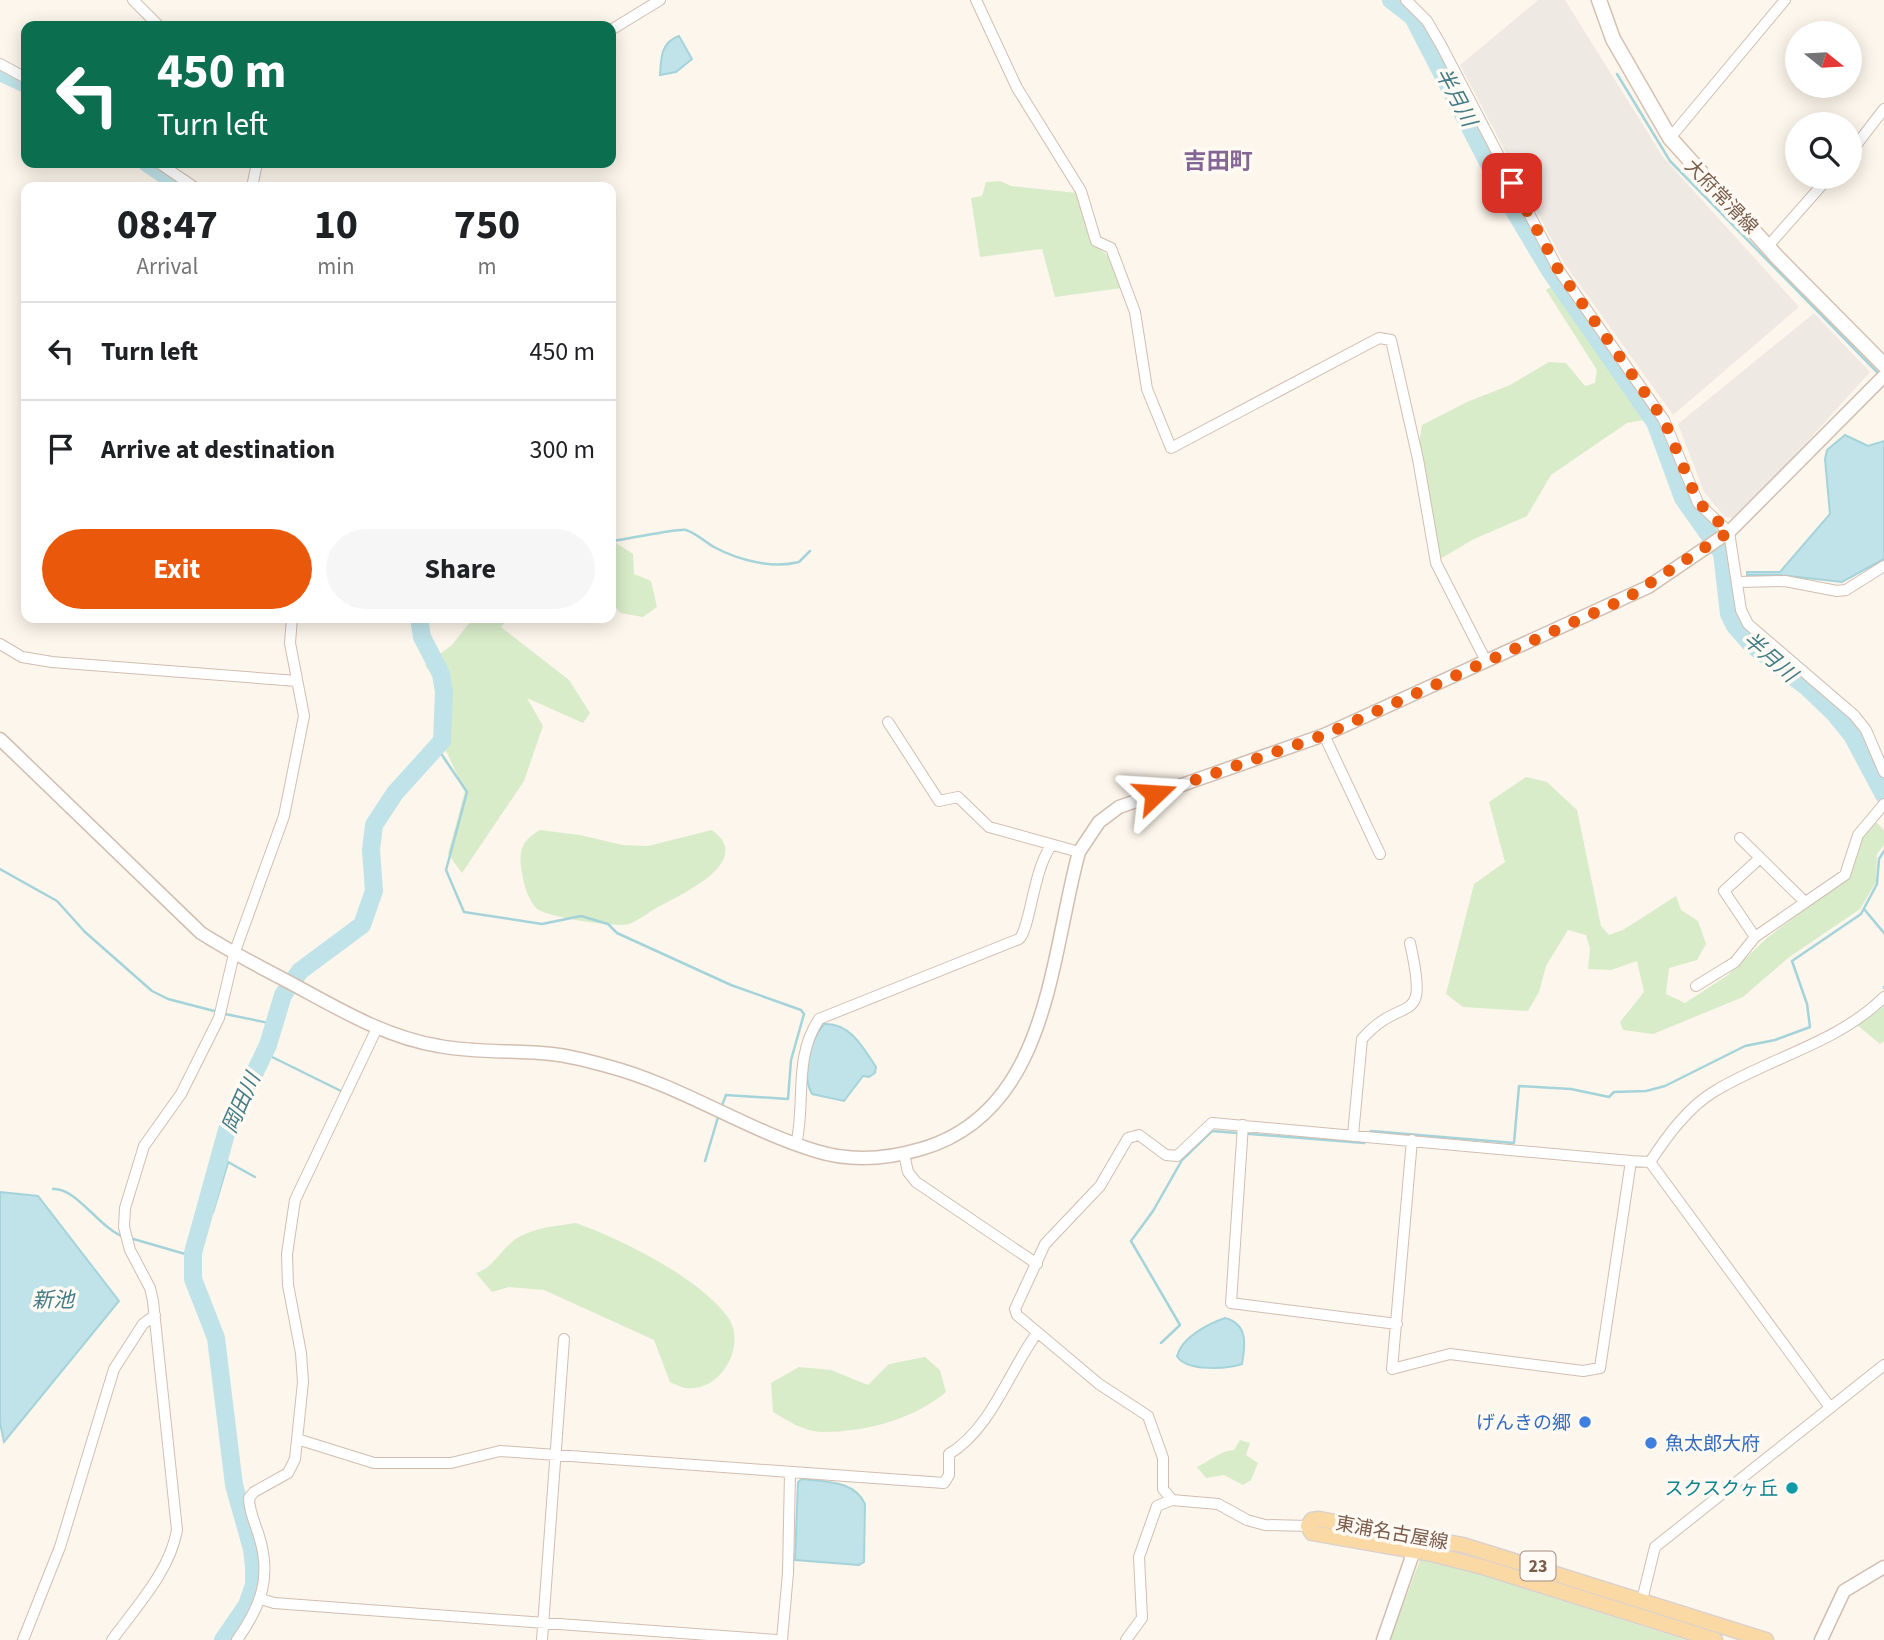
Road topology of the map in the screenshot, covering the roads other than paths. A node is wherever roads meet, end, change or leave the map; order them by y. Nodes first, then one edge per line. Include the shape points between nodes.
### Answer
1 (133, 0) edge
2 (660, 0) edge
3 (976, 0) edge
4 (1599, 0) edge
5 (1785, 0) edge
6 (1411, 1) edge
7 (154, 21) edge
8 (616, 27) edge
9 (0, 64) edge
10 (21, 75) edge
11 (1884, 109) edge
12 (1862, 137) edge
13 (1670, 138) junction
14 (166, 168) edge
15 (187, 182) edge
16 (1818, 189) edge
17 (1769, 245) junction
18 (1884, 365) edge
19 (1884, 376) edge
20 (1725, 534) junction
21 (1884, 566) edge
22 (1739, 582) junction
23 (292, 623) edge
24 (0, 643) edge
25 (1486, 661) junction
26 (297, 681) junction
27 (888, 722) dead end
28 (1324, 735) junction
29 (0, 739) edge
30 (1884, 772) edge
31 (1882, 806) edge
32 (1740, 838) dead end
33 (1051, 846) junction
34 (1079, 852) junction
35 (1380, 854) dead end
36 (1760, 858) junction
37 (1804, 901) junction
38 (1755, 937) junction
39 (1410, 943) dead end
40 (234, 954) junction
41 (1696, 985) dead end
42 (1884, 997) edge
43 (377, 1028) junction
44 (1243, 1125) junction
45 (1353, 1135) junction
46 (1412, 1140) junction
47 (796, 1144) junction
48 (904, 1154) junction
49 (1631, 1161) junction
50 (1650, 1162) junction
51 (1037, 1264) junction
52 (155, 1315) junction
53 (1397, 1324) junction
54 (1037, 1333) junction
55 (564, 1339) dead end
56 (1884, 1365) edge
57 (1829, 1406) junction
58 (297, 1439) junction
59 (554, 1455) junction
60 (790, 1472) junction
61 (1172, 1500) junction
62 (1308, 1526) junction
63 (1419, 1535) junction
64 (1414, 1550) junction
65 (1884, 1567) edge
66 (261, 1599) junction
67 (1642, 1600) junction
68 (543, 1621) junction
69 (23, 1640) edge
70 (112, 1640) edge
71 (237, 1640) edge
72 (541, 1640) edge
73 (776, 1640) edge
74 (782, 1640) edge
75 (1126, 1640) edge
76 (1383, 1640) edge
77 (1715, 1640) edge
78 (1766, 1640) edge
79 (1821, 1640) edge

1 - 7 street
2 - 8 street
3 - 25 street via 1017,88 1081,191 1096,241 1111,248 1135,312 1147,389 1171,448 1379,338 1391,340 1418,459 1431,546 1441,576
4 - 13 main road, 大府常滑線 via 1613,39
5 - 13 street
6 - 20 street via 1441,46 1558,269 1664,420 1698,502
9 - 10 street
11 - 12 street
13 - 17 main road, 大府常滑線
14 - 15 street
16 - 17 street
17 - 18 main road, 大府常滑線
19 - 20 street
20 - 22 street
20 - 25 street via 1637,593
21 - 22 street via 1837,591 1785,581
22 - 30 street via 1741,610 1748,624 1854,715 1866,730
23 - 26 street
24 - 26 street via 22,657 52,662
25 - 28 street
26 - 40 street via 304,716 284,816
27 - 33 street via 939,801 958,797 989,827
28 - 34 street via 1119,807 1099,822
28 - 35 street
29 - 40 street via 184,919
31 - 37 street via 1857,835 1845,875
32 - 36 street
33 - 34 street
33 - 47 street via 1040,863 1026,929 1019,939 819,1019 801,1070
34 - 48 street via 1040,1021 1018,1072 987,1110 957,1133
36 - 37 street
36 - 38 street via 1724,891
37 - 38 street
38 - 41 street via 1735,962
39 - 45 street via 1419,991 1411,1006 1362,1039
40 - 43 street
40 - 52 street via 219,1018 181,1094 144,1146 125,1209 130,1250 150,1288
42 - 50 street via 1821,1040 1714,1091 1679,1123
43 - 47 street via 441,1047 552,1054 613,1068
43 - 58 street via 302,1180 291,1216 288,1285 303,1382
44 - 45 street
44 - 51 street via 1212,1123 1177,1156 1133,1134 1100,1186 1045,1244
44 - 53 street via 1231,1303
45 - 46 street
46 - 49 street
46 - 53 street
47 - 48 street via 845,1157
48 - 51 street via 912,1178
49 - 50 street
49 - 53 street via 1600,1368 1583,1371 1450,1354 1392,1369
50 - 57 street
51 - 54 street via 1015,1309
52 - 69 street via 114,1369 60,1547
52 - 70 street via 177,1530 163,1569
54 - 60 street via 985,1418 948,1454 946,1482
54 - 61 street via 1099,1384 1148,1416 1163,1458 1163,1489
55 - 59 street
56 - 57 street
57 - 67 street via 1655,1546
58 - 59 street via 374,1463 451,1463 500,1451
58 - 66 street via 288,1473 249,1498 265,1562
59 - 60 street
59 - 68 street
60 - 74 street
61 - 62 street via 1218,1504 1265,1525
61 - 75 street via 1157,1506 1151,1518 1139,1557 1142,1618
62 - 63 main road, 東浦名古屋線 / 23 via 1319,1519
62 - 64 main road, 東浦名古屋線 / 23 via 1312,1533
63 - 64 street
63 - 67 main road, 東浦名古屋線 / 23
64 - 76 street
64 - 77 main road, 東浦名古屋線 / 23 via 1525,1579
65 - 79 street via 1844,1591
66 - 68 street
66 - 71 street
67 - 78 main road, 東浦名古屋線 / 23
68 - 72 street
68 - 73 street

